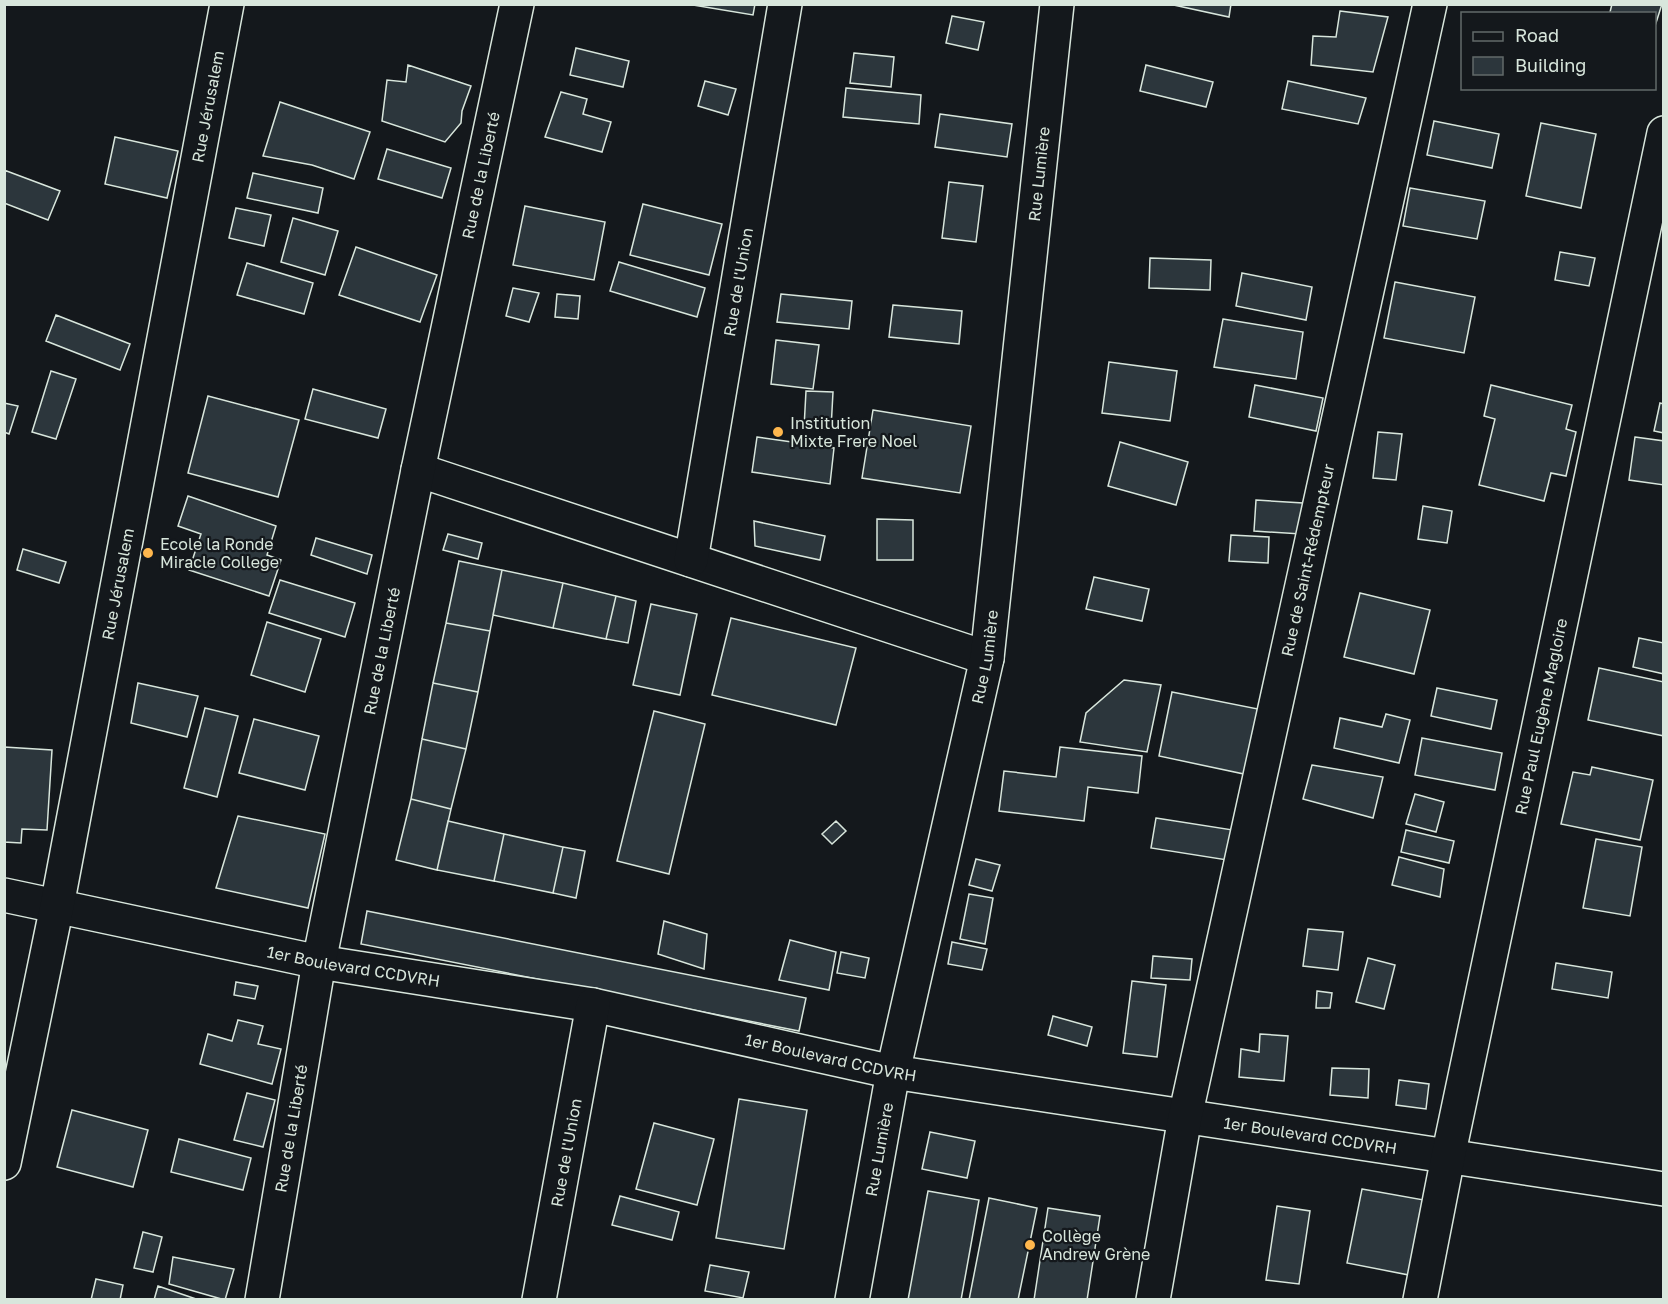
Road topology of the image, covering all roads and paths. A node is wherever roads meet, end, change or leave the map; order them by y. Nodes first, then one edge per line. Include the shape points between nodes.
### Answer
1 (227, 4) edge
2 (517, 4) edge
3 (785, 4) edge
4 (1057, 4) edge
5 (1430, 4) edge
6 (1664, 133) edge
7 (418, 470) junction
8 (691, 560) junction
9 (987, 658) junction
10 (4, 895) edge
11 (57, 906) junction
12 (319, 962) junction
13 (593, 1005) junction
14 (893, 1072) junction
15 (1185, 1117) junction
16 (1448, 1156) junction
17 (4, 1163) edge
18 (1664, 1189) edge
19 (262, 1299) edge
20 (539, 1299) edge
21 (852, 1299) edge
22 (1153, 1299) edge
23 (1420, 1299) edge

1 - 11 street, Rue Jérusalem
2 - 7 street, Rue de la Liberté
3 - 8 street, Rue de l'Union
4 - 9 street, Rue Lumière
5 - 15 street, Rue de Saint-Rédempteur
6 - 16 street, Rue Paul Eugène Magloire
7 - 8 street
7 - 12 street, Rue de la Liberté
8 - 9 street
9 - 14 street, Rue Lumière
10 - 11 street, 1er Boulevard CCDVRH
11 - 12 street, 1er Boulevard CCDVRH
11 - 17 street, Rue Jérusalem
12 - 13 street, 1er Boulevard CCDVRH
12 - 19 street, Rue de la Liberté
13 - 14 street, 1er Boulevard CCDVRH
13 - 20 street, Rue de l'Union
14 - 15 street, 1er Boulevard CCDVRH
14 - 21 street, Rue Lumière
15 - 16 street, 1er Boulevard CCDVRH
15 - 22 street, Rue de Saint-Rédempteur
16 - 18 street, 1er Boulevard CCDVRH
16 - 23 street, Rue Paul Eugène Magloire

